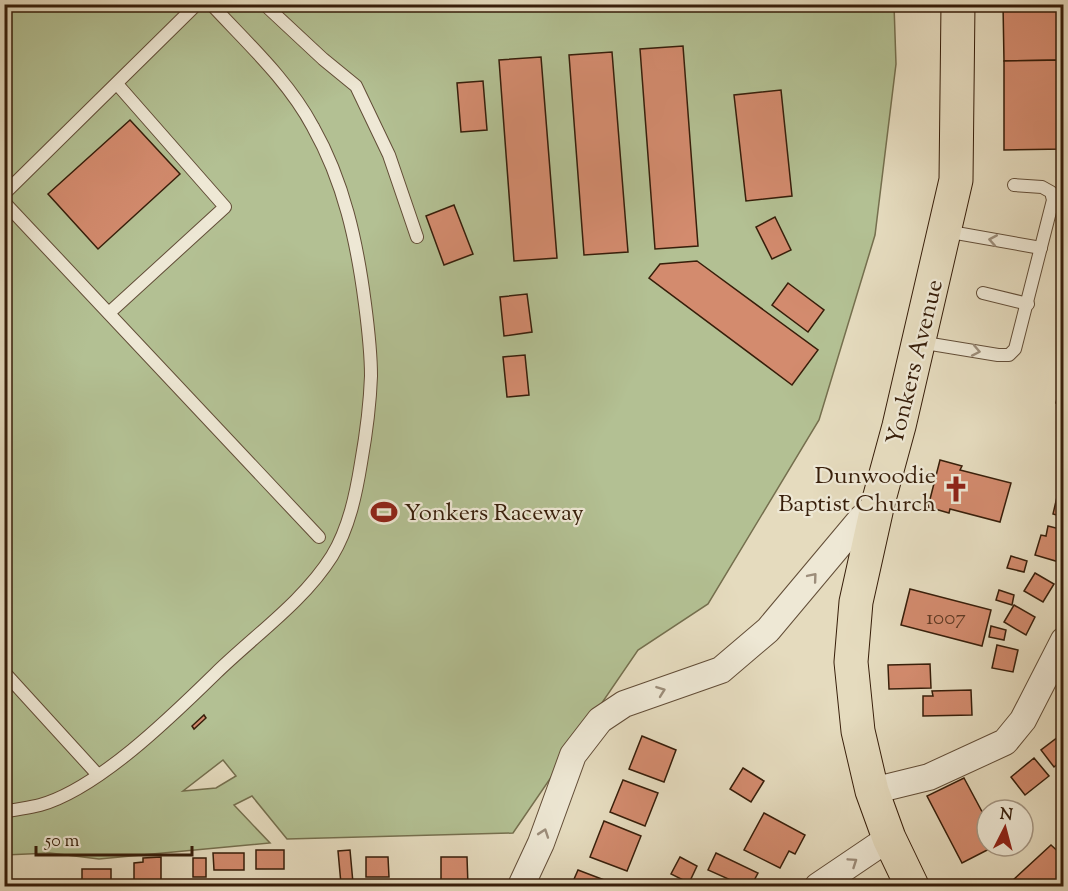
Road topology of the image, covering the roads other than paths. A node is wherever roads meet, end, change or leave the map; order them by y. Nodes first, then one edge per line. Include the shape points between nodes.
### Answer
1 (197, 4) edge
2 (211, 4) edge
3 (264, 4) edge
4 (958, 4) edge
5 (117, 84) junction
6 (1014, 185) dead end
7 (4, 194) edge
8 (4, 202) edge
9 (945, 231) junction
10 (417, 237) dead end
11 (1041, 248) junction
12 (982, 293) dead end
13 (1028, 304) junction
14 (109, 313) junction
15 (918, 342) junction
16 (878, 503) junction
17 (318, 537) dead end
18 (1064, 640) edge
19 (4, 672) edge
20 (98, 775) junction
21 (872, 791) junction
22 (4, 812) edge
23 (889, 838) junction
24 (521, 886) edge
25 (818, 886) edge
26 (912, 886) edge

1 - 5 lane
2 - 20 lane via 288,88 314,127 336,174 356,245 368,327 371,375 365,441 347,523 332,555 308,588 174,715
3 - 10 lane via 356,86 389,155
4 - 9 main road, Yonkers Avenue via 956,180
5 - 7 lane
5 - 14 lane via 225,207
6 - 11 lane via 1042,187 1051,192 1053,200
8 - 14 lane
11 -> 9 lane
9 - 15 main road, Yonkers Avenue
11 - 13 lane
12 - 13 lane
15 -> 13 lane via 1009,355 1016,349
14 - 17 lane
15 - 16 main road, Yonkers Avenue
16 - 21 main road, Yonkers Avenue via 856,602 851,662 858,731
24 -> 16 street via 573,754 600,720 624,704 721,670 768,630
18 - 21 street via 1023,720 1005,741 929,777
19 - 20 lane
20 - 22 lane via 42,804
21 - 23 main road, Yonkers Avenue
25 -> 23 street
23 - 26 main road, Yonkers Avenue

